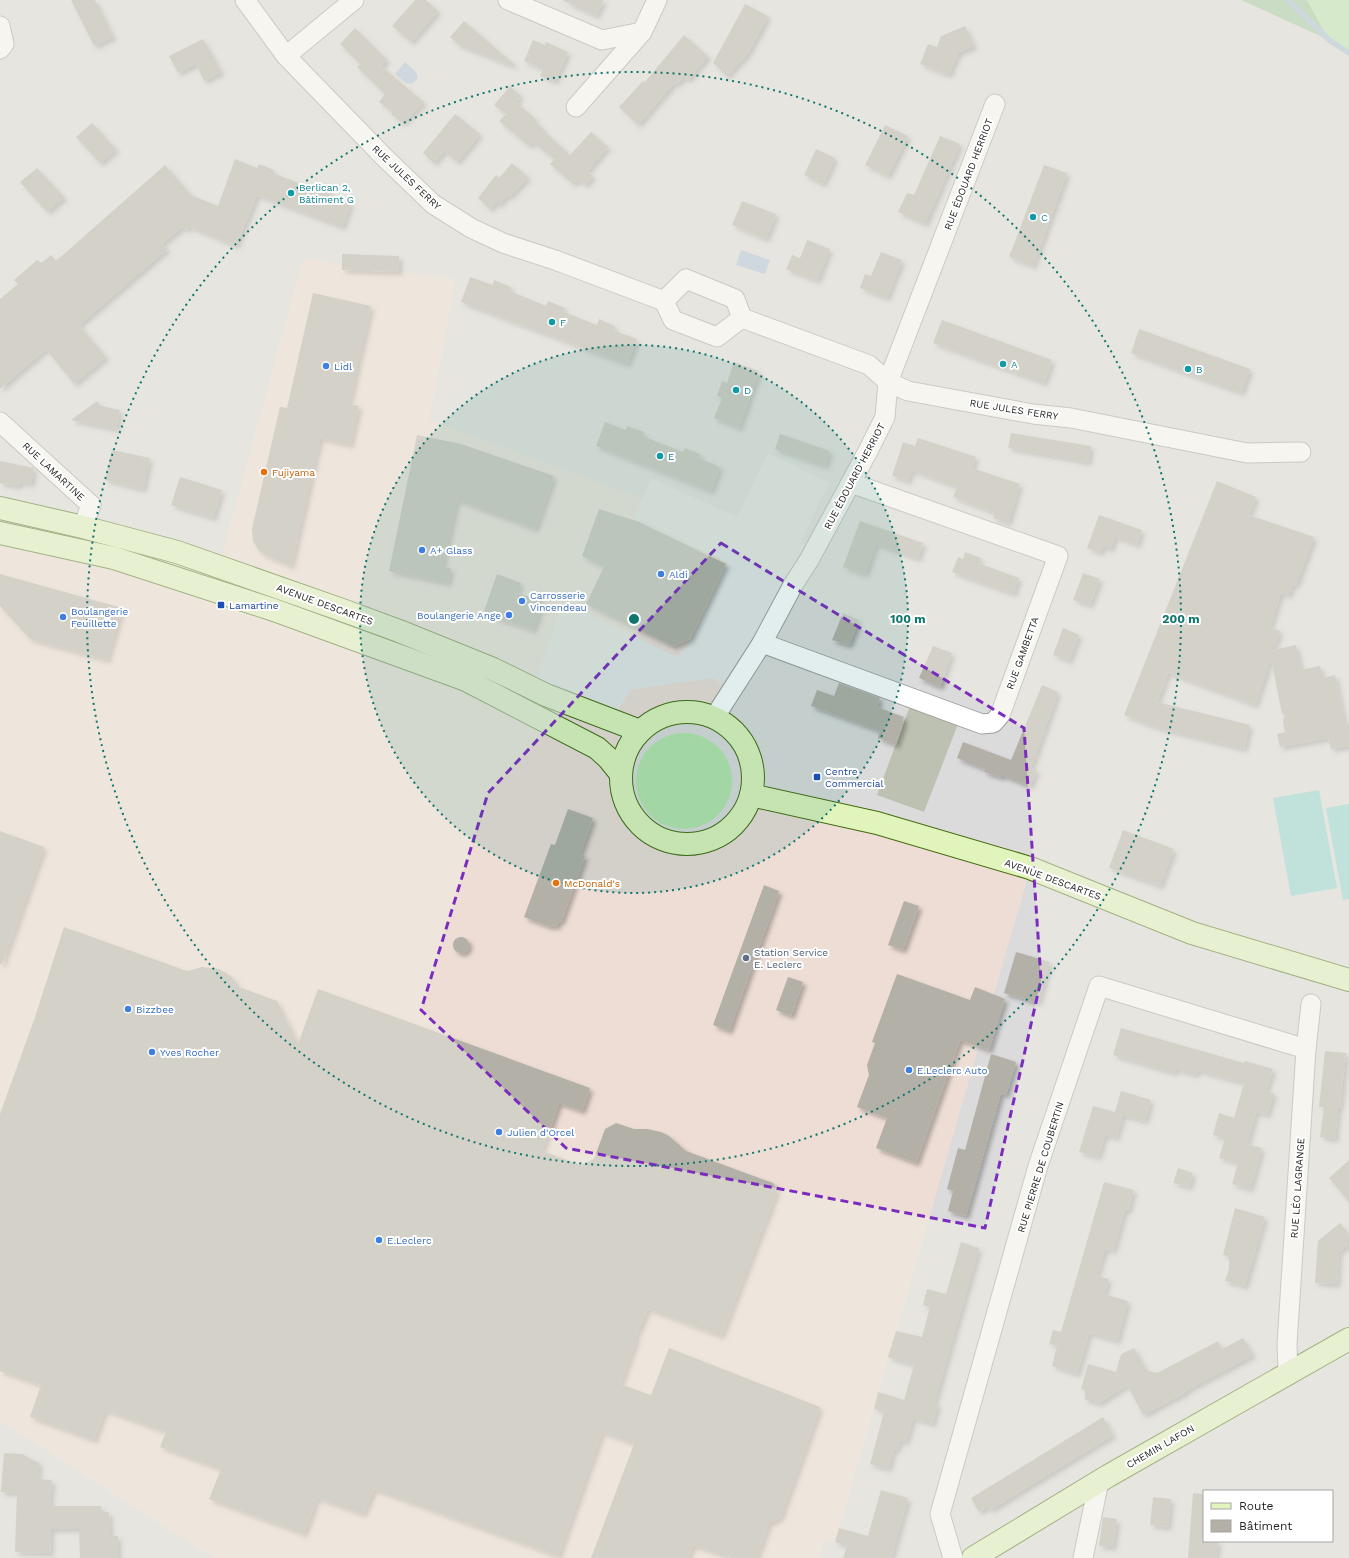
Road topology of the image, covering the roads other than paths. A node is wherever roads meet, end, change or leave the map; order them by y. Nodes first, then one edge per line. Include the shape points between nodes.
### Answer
1 (245, 0) edge
2 (354, 0) edge
3 (508, 0) edge
4 (657, 0) edge
5 (0, 26) edge
6 (642, 32) junction
7 (0, 50) edge
8 (286, 56) junction
9 (994, 104) dead end
10 (576, 107) dead end
11 (664, 301) junction
12 (742, 318) junction
13 (888, 382) junction
14 (0, 422) edge
15 (1301, 452) dead end
16 (851, 483) junction
17 (0, 508) edge
18 (83, 527) junction
19 (0, 533) edge
20 (762, 643) junction
21 (714, 718) junction
22 (640, 731) junction
23 (620, 773) junction
24 (751, 795) junction
25 (1349, 980) edge
26 (1311, 1004) dead end
27 (1306, 1049) junction
28 (1349, 1339) edge
29 (1288, 1373) junction
30 (1099, 1481) junction
31 (952, 1558) edge
32 (973, 1558) edge
33 (1083, 1558) edge

1 - 8 street, RUE JULES FERRY
2 - 8 street
3 - 6 street via 602,40
4 - 6 street
5 - 7 street via 4,44
6 - 10 street
8 - 11 street, RUE JULES FERRY via 433,204 471,228 503,243
9 - 13 street, RUE ÉDOUARD HERRIOT
11 - 12 street via 673,320 717,337
11 - 12 street via 686,279 735,299
12 - 13 street, RUE JULES FERRY via 869,365
13 - 15 street, RUE JULES FERRY via 908,391 1033,414 1071,418 1247,453
13 - 16 street, RUE ÉDOUARD HERRIOT via 885,417
14 - 18 street, RUE LAMARTINE via 91,505
16 - 20 street, RUE ÉDOUARD HERRIOT
16 - 20 street, RUE GAMBETTA via 1058,556 1000,715 993,723 982,724
17 - 18 main road, AVENUE DESCARTES
18 - 22 main road, AVENUE DESCARTES via 177,552 345,611 493,669 546,695
19 - 23 main road via 114,558 274,610 466,680 597,748
20 - 21 street, RUE ÉDOUARD HERRIOT
21 - 22 main road via 691,712 673,713 655,719
21 - 24 main road via 730,728 745,747 753,776
22 - 23 main road via 623,757
23 - 24 main road via 621,790 628,810 640,826 652,836 680,845 706,842 726,832 742,814
24 - 25 main road, AVENUE DESCARTES via 877,824 1030,868 1192,933
26 - 27 street, RUE LÉO LAGRANGE
27 - 29 street, RUE LÉO LAGRANGE via 1287,1344
27 - 31 street, RUE PIERRE DE COUBERTIN via 1099,986 1038,1166 940,1514
28 - 29 main road, CHEMIN LAFON
29 - 30 main road, CHEMIN LAFON
30 - 32 main road, CHEMIN LAFON
30 - 33 street

